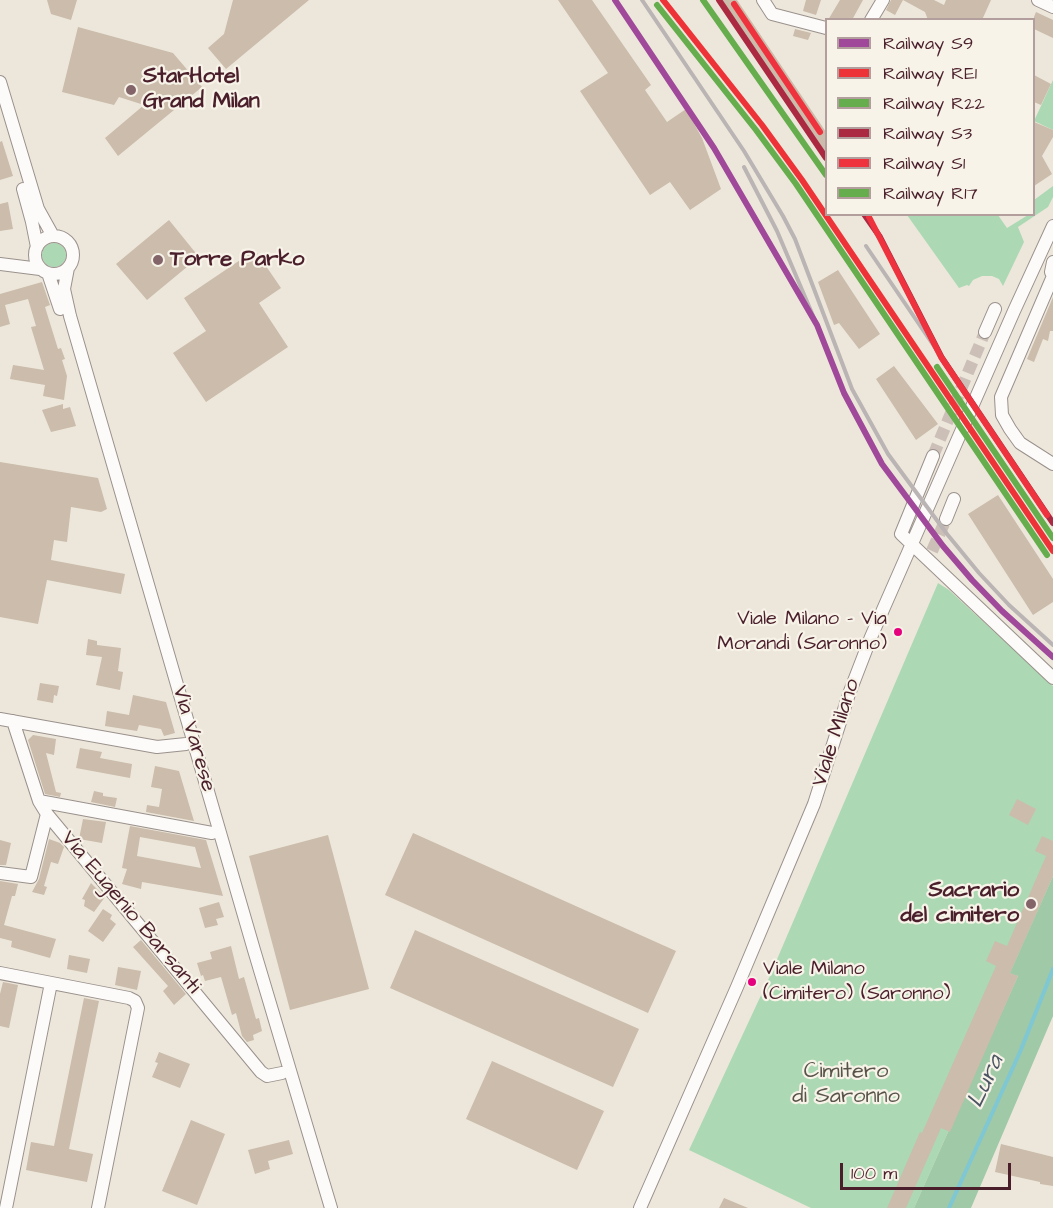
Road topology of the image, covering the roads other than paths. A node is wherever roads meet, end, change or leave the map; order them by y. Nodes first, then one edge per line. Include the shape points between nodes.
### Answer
1 (763, 0) edge
2 (883, 0) edge
3 (1038, 0) edge
4 (1053, 7) edge
5 (872, 18) edge
6 (825, 28) edge
7 (0, 82) edge
8 (0, 110) edge
9 (1053, 226) edge
10 (53, 236) junction
11 (36, 250) junction
12 (1053, 262) edge
13 (0, 264) edge
14 (14, 266) junction
15 (68, 268) junction
16 (44, 271) junction
17 (1053, 276) edge
18 (995, 309) dead end
19 (985, 332) tunnel mouth
20 (933, 456) tunnel mouth
21 (1053, 464) edge
22 (954, 499) dead end
23 (946, 519) tunnel mouth
24 (910, 543) junction
25 (1053, 678) edge
26 (0, 719) edge
27 (14, 721) junction
28 (186, 744) junction
29 (39, 801) junction
30 (47, 814) junction
31 (212, 833) junction
32 (0, 873) edge
33 (0, 973) edge
34 (51, 983) junction
35 (282, 1072) junction
36 (6, 1208) edge
37 (98, 1208) edge
38 (322, 1208) edge
39 (331, 1208) edge
40 (640, 1208) edge

1 - 6 street via 772,14
2 - 5 street
3 - 4 street
7 - 10 street via 38,209
8 - 11 street via 33,222
9 - 24 street, Viale Milano
10 - 11 street via 45,238
10 - 15 street via 66,241 72,249
11 - 14 street
11 - 16 street via 36,261
12 - 17 street
13 - 14 street
14 - 16 street
15 - 16 street via 58,274
15 - 39 street, Via Varese via 64,289 70,316
16 - 28 street, Via Varese via 55,291
17 - 21 street via 1001,397 1002,415 1020,443
18 - 19 street
20 - 24 street via 901,534
22 - 23 street
24 - 25 street via 930,556
24 - 40 street, Viale Milano via 849,694 814,804
26 - 27 street
27 - 28 street via 157,747
27 - 29 street, Via Eugenio Barsanti
28 - 31 street, Via Varese
29 - 30 street, Via Eugenio Barsanti
29 - 31 street
30 - 32 street via 31,877
30 - 35 street, Via Eugenio Barsanti via 261,1072 267,1076
31 - 35 street, Via Varese
33 - 34 street
34 - 36 street
34 - 37 street via 129,998 138,1008
35 - 38 street, Via Varese

